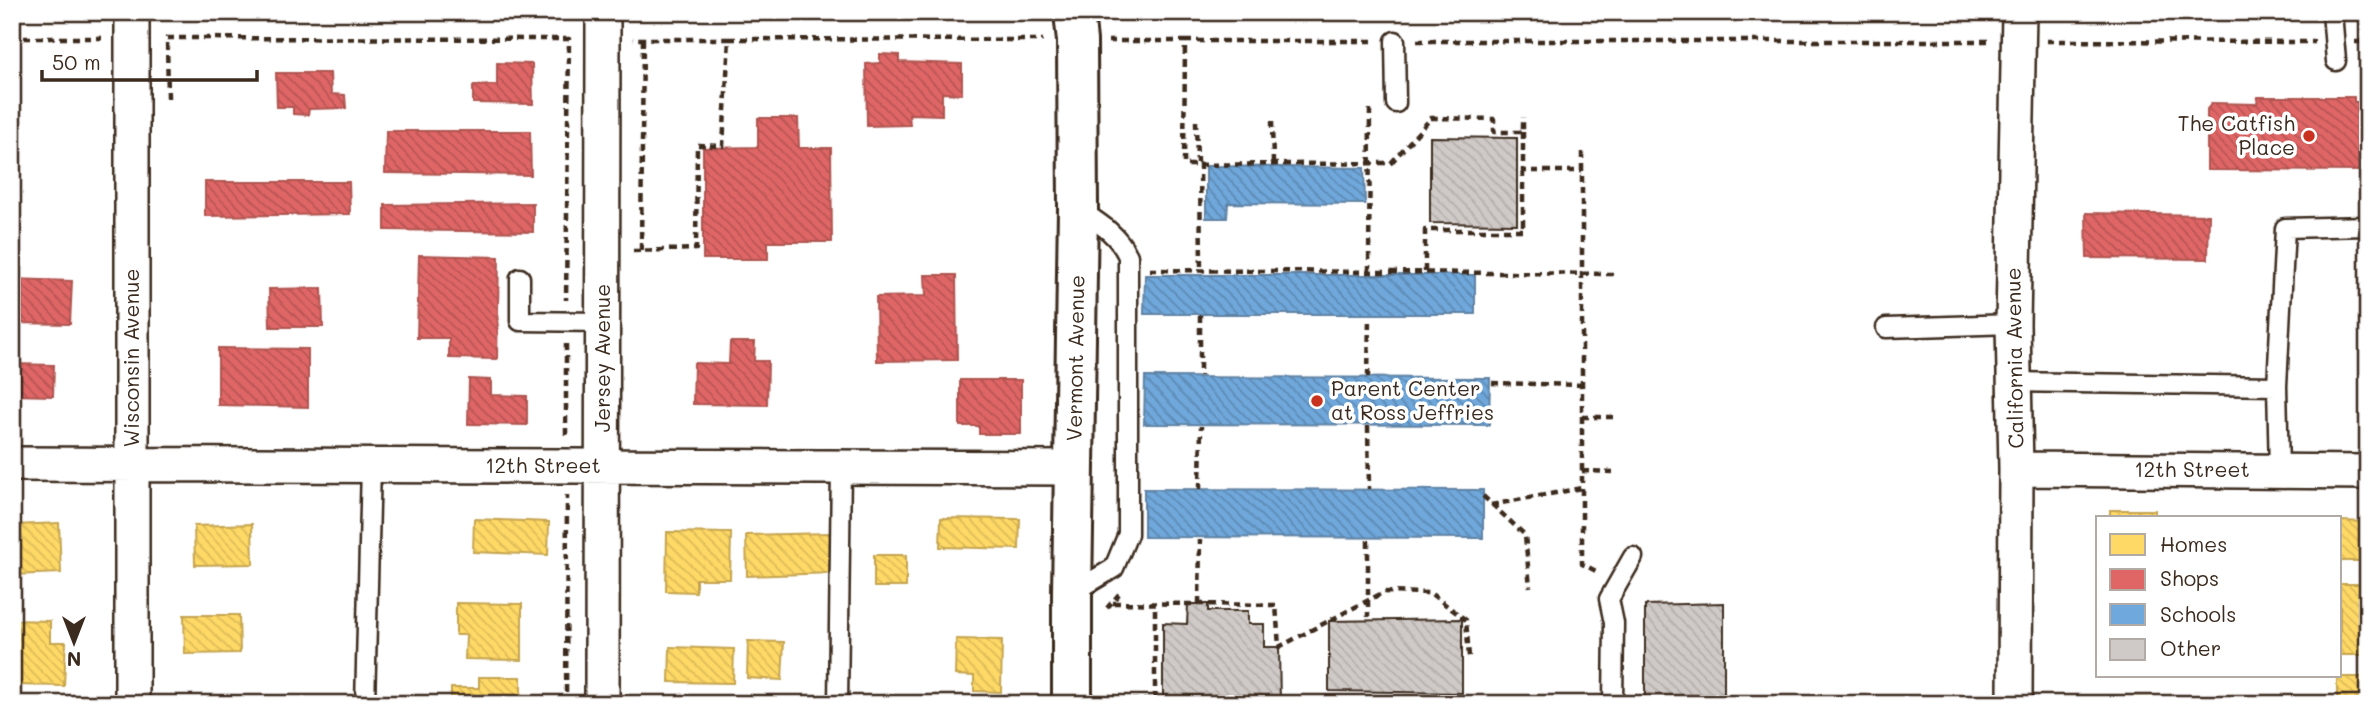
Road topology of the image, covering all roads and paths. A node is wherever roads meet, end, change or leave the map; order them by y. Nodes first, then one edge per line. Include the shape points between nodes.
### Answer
1 (2332, 12) edge
2 (132, 25) edge
3 (603, 26) edge
4 (1075, 26) edge
5 (2018, 27) edge
6 (12, 38) edge
7 (167, 38) junction
8 (642, 38) junction
9 (569, 39) junction
10 (729, 39) junction
11 (1185, 41) junction
12 (1395, 41) junction
13 (2334, 42) junction
14 (2368, 42) edge
15 (2336, 61) dead end
16 (168, 98) dead end
17 (1396, 103) dead end
18 (1370, 105) dead end
19 (1523, 117) dead end
20 (1196, 121) dead end
21 (1272, 121) dead end
22 (1523, 132) junction
23 (1582, 152) dead end
24 (1370, 162) junction
25 (1198, 163) junction
26 (1273, 163) junction
27 (1524, 171) junction
28 (1582, 171) junction
29 (1077, 209) junction
30 (2368, 226) edge
31 (641, 250) junction
32 (624, 251) dead end
33 (1141, 270) dead end
34 (1201, 271) junction
35 (1369, 272) junction
36 (1425, 272) junction
37 (1582, 273) junction
38 (1615, 274) dead end
39 (520, 278) dead end
40 (1200, 315) dead end
41 (1369, 317) dead end
42 (566, 322) junction
43 (603, 322) junction
44 (2013, 324) junction
45 (1886, 328) dead end
46 (1200, 376) dead end
47 (1368, 377) dead end
48 (2014, 382) junction
49 (1492, 383) dead end
50 (1582, 385) junction
51 (2277, 386) junction
52 (1582, 417) junction
53 (1616, 417) dead end
54 (1201, 426) dead end
55 (1368, 426) dead end
56 (12, 464) edge
57 (133, 465) junction
58 (371, 465) junction
59 (567, 466) junction
60 (603, 466) junction
61 (841, 467) junction
62 (1074, 468) junction
63 (2016, 469) junction
64 (1583, 471) junction
65 (2279, 471) junction
66 (2368, 471) edge
67 (1615, 472) dead end
68 (1583, 488) junction
69 (1200, 489) dead end
70 (1369, 489) dead end
71 (1483, 496) dead end
72 (1491, 505) junction
73 (1200, 540) dead end
74 (1368, 540) dead end
75 (1633, 558) dead end
76 (1618, 583) junction
77 (1124, 586) dead end
78 (1530, 587) dead end
79 (1072, 593) junction
80 (1368, 600) junction
81 (1112, 603) junction
82 (1155, 604) junction
83 (1199, 604) junction
84 (1368, 617) dead end
85 (1107, 621) dead end
86 (1469, 657) dead end
87 (1107, 688) dead end
88 (1096, 703) edge
89 (132, 704) edge
90 (365, 704) edge
91 (566, 704) edge
92 (602, 704) edge
93 (838, 704) edge
94 (1613, 704) edge
95 (2015, 704) edge

1 - 13 lane
2 - 6 path
2 - 7 path
2 - 57 street, Wisconsin Avenue
3 - 8 path
3 - 9 path
3 - 43 street, Jersey Avenue
4 - 10 path
4 - 11 path
4 - 29 street, Vermont Avenue
5 - 12 path
5 - 13 path
5 - 44 street, California Avenue
7 - 9 path
7 - 16 path
8 - 10 path
8 - 31 path
9 - 42 path
10 - 31 path via 723,146 697,145 696,249
11 - 12 path
11 - 25 path via 1184,165
12 - 17 lane
13 - 14 path
13 - 15 lane
18 - 24 path
19 - 22 path
20 - 25 path
21 - 26 path
22 - 24 path via 1494,132 1494,119 1431,118 1391,163
22 - 27 path
23 - 28 path
24 - 26 path
24 - 35 path
25 - 26 path
25 - 34 path
27 - 28 path
27 - 36 path via 1523,230 1424,230
28 - 37 path
29 - 62 street, Vermont Avenue
29 - 79 lane via 1106,227 1128,256 1128,534 1114,568
30 - 51 lane via 2285,228
31 - 32 path
33 - 34 path
34 - 35 path
35 - 36 path
36 - 37 path
37 - 38 path
37 - 50 path
39 - 42 lane via 520,321
40 - 46 path
41 - 47 path
42 - 43 lane
42 - 59 path
43 - 60 street, Jersey Avenue
44 - 45 lane
44 - 48 street, California Avenue
48 - 51 lane
48 - 63 street, California Avenue
49 - 50 path
50 - 52 path
51 - 65 lane
52 - 53 path
52 - 64 path
54 - 69 path
55 - 70 path
56 - 57 street, 12th Street
57 - 58 street, 12th Street
57 - 89 street, Wisconsin Avenue
58 - 59 street, 12th Street
58 - 90 lane
59 - 60 street, 12th Street
59 - 91 path
60 - 61 street, 12th Street
60 - 92 street, Jersey Avenue
61 - 62 street, 12th Street
61 - 93 lane
62 - 79 street, Vermont Avenue
63 - 65 street, 12th Street
63 - 95 street, California Avenue
64 - 67 path
64 - 68 path
65 - 66 street, 12th Street
68 - 72 path
68 - 76 path via 1583,564
71 - 72 path
72 - 78 path via 1525,535
73 - 83 path
74 - 80 path
75 - 76 lane
76 - 94 lane via 1609,599 1614,623
77 - 81 path
79 - 88 street, Vermont Avenue
80 - 83 path via 1279,647 1276,605
80 - 84 path
80 - 86 path via 1384,592 1430,593 1466,620
81 - 82 path
81 - 85 path
82 - 83 path
82 - 88 path via 1155,700
87 - 88 path

